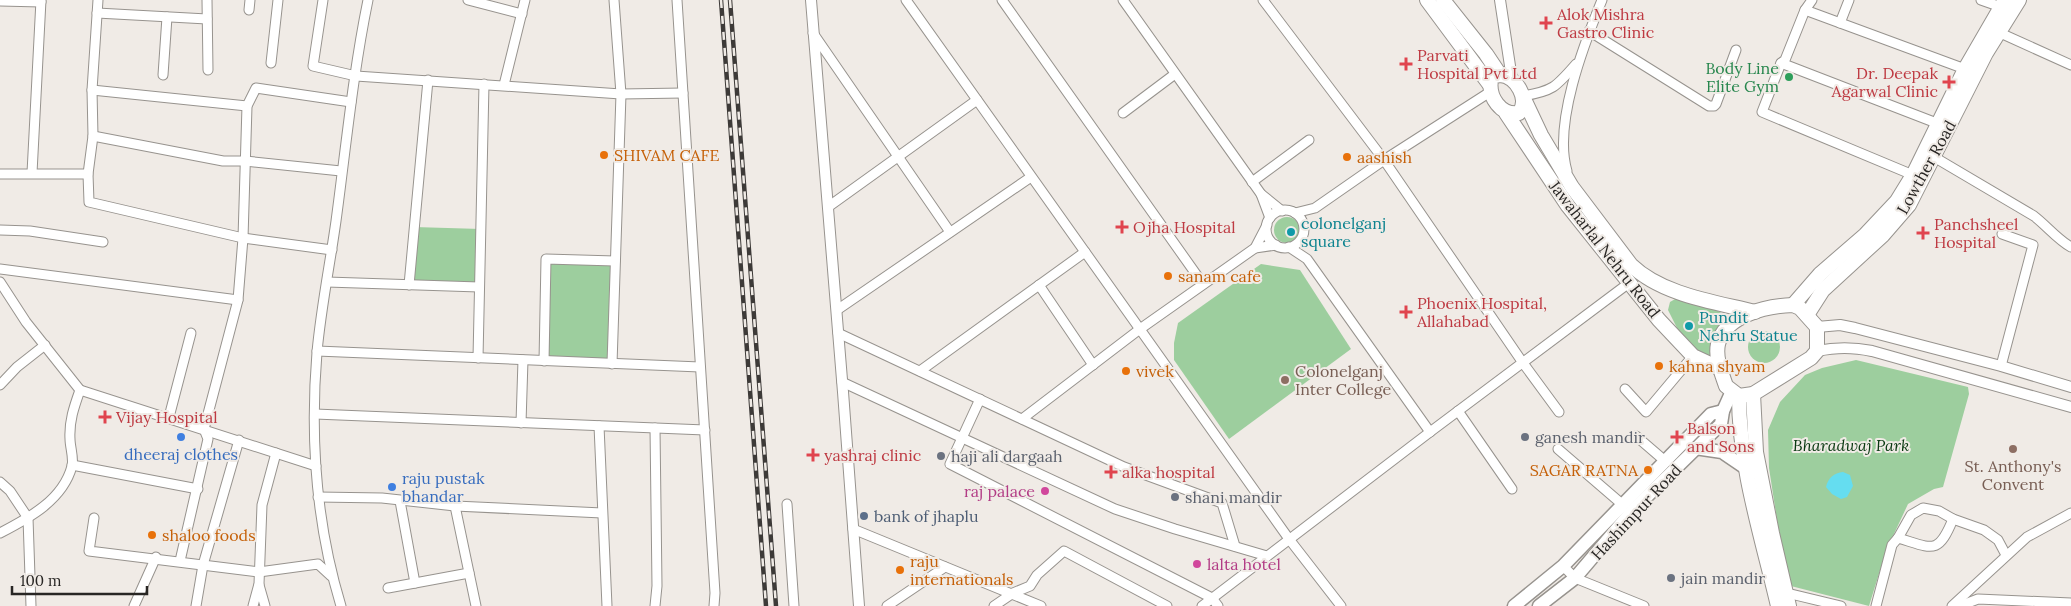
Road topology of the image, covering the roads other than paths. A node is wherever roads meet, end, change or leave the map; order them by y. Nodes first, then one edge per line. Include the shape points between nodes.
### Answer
1 (98, 0) edge
2 (206, 0) edge
3 (250, 0) edge
4 (278, 0) edge
5 (323, 0) edge
6 (368, 0) edge
7 (468, 0) edge
8 (525, 0) edge
9 (614, 0) edge
10 (677, 0) edge
11 (811, 0) edge
12 (906, 0) edge
13 (1002, 0) edge
14 (1122, 0) edge
15 (1427, 0) edge
16 (1443, 0) edge
17 (1500, 0) edge
18 (1602, 0) edge
19 (1812, 0) edge
20 (1849, 0) edge
21 (1981, 0) edge
22 (2019, 0) edge
23 (0, 1) edge
24 (41, 1) edge
25 (1269, 2) edge
26 (2003, 4) edge
27 (248, 10) dead end
28 (1804, 10) junction
29 (97, 13) junction
30 (522, 14) junction
31 (167, 17) junction
32 (207, 19) junction
33 (1840, 23) junction
34 (1589, 31) junction
35 (1998, 32) junction
36 (814, 33) junction
37 (1736, 50) dead end
38 (1577, 62) junction
39 (270, 63) dead end
40 (1781, 63) junction
41 (2071, 65) edge
42 (1965, 69) junction
43 (208, 70) dead end
44 (1176, 74) junction
45 (163, 75) dead end
46 (356, 76) junction
47 (428, 80) junction
48 (1498, 83) junction
49 (484, 84) junction
50 (504, 86) junction
51 (92, 90) junction
52 (683, 93) junction
53 (621, 94) junction
54 (1523, 98) junction
55 (977, 100) junction
56 (351, 102) junction
57 (247, 106) junction
58 (1123, 112) dead end
59 (1506, 112) junction
60 (1938, 124) junction
61 (92, 136) junction
62 (1309, 140) dead end
63 (898, 156) junction
64 (1934, 157) junction
65 (1384, 160) junction
66 (245, 161) junction
67 (341, 172) junction
68 (32, 173) junction
69 (0, 174) edge
70 (88, 174) junction
71 (1914, 175) junction
72 (1031, 177) junction
73 (1252, 182) junction
74 (1572, 187) junction
75 (1261, 194) junction
76 (828, 207) junction
77 (1315, 208) junction
78 (1282, 211) junction
79 (1295, 213) junction
80 (1268, 222) junction
81 (1304, 226) junction
82 (0, 230) edge
83 (950, 232) junction
84 (2002, 234) dead end
85 (243, 238) junction
86 (1300, 240) junction
87 (103, 242) dead end
88 (1276, 245) junction
89 (1289, 247) junction
90 (2071, 247) edge
91 (1255, 248) junction
92 (332, 250) junction
93 (1085, 252) junction
94 (1307, 259) junction
95 (615, 261) junction
96 (0, 269) edge
97 (0, 282) edge
98 (327, 282) junction
99 (1629, 283) junction
100 (1203, 284) junction
101 (409, 285) junction
102 (1039, 285) junction
103 (479, 287) junction
104 (238, 300) junction
105 (1793, 305) junction
106 (836, 310) junction
107 (1755, 312) junction
108 (1807, 315) junction
109 (1817, 327) junction
110 (1140, 329) junction
111 (190, 333) dead end
112 (838, 333) junction
113 (45, 345) junction
114 (317, 351) junction
115 (1817, 351) junction
116 (1693, 356) junction
117 (478, 358) junction
118 (523, 360) junction
119 (544, 361) junction
120 (1523, 363) junction
121 (612, 364) junction
122 (1093, 365) junction
123 (2001, 366) junction
124 (700, 367) junction
125 (1720, 369) junction
126 (920, 371) junction
127 (842, 382) junction
128 (0, 385) edge
129 (2071, 387) edge
130 (1625, 389) dead end
131 (80, 390) junction
132 (1741, 394) junction
133 (980, 399) junction
134 (2071, 407) edge
135 (1458, 411) junction
136 (1722, 411) junction
137 (1559, 412) dead end
138 (315, 414) junction
139 (169, 417) junction
140 (1022, 419) junction
141 (520, 423) junction
142 (599, 426) junction
143 (655, 428) junction
144 (204, 429) junction
145 (704, 430) junction
146 (1430, 432) junction
147 (1636, 436) dead end
148 (963, 438) junction
149 (239, 440) junction
150 (1695, 448) junction
151 (1558, 449) dead end
152 (276, 453) junction
153 (1665, 461) junction
154 (72, 465) junction
155 (316, 466) junction
156 (1747, 469) junction
157 (0, 482) edge
158 (198, 489) junction
159 (1512, 489) dead end
160 (318, 497) junction
161 (400, 501) junction
162 (787, 504) dead end
163 (1623, 505) junction
164 (455, 506) junction
165 (2071, 512) edge
166 (602, 513) junction
167 (28, 518) junction
168 (94, 518) dead end
169 (1953, 519) junction
170 (853, 529) junction
171 (0, 533) edge
172 (1898, 538) junction
173 (1289, 539) junction
174 (1235, 546) junction
175 (2006, 555) junction
176 (1267, 556) junction
177 (156, 557) junction
178 (180, 561) junction
179 (203, 565) junction
180 (1563, 566) junction
181 (945, 567) junction
182 (259, 572) junction
183 (469, 572) junction
184 (331, 576) junction
185 (1575, 578) junction
186 (415, 583) junction
187 (259, 584) junction
188 (388, 588) dead end
189 (1013, 593) junction
190 (1212, 598) junction
191 (1788, 600) edge
192 (2071, 603) edge
193 (31, 606) edge
194 (134, 606) edge
195 (196, 606) edge
196 (253, 606) edge
197 (265, 606) edge
198 (340, 606) edge
199 (476, 606) edge
200 (604, 606) edge
201 (655, 606) edge
202 (714, 606) edge
203 (794, 606) edge
204 (859, 606) edge
205 (887, 606) edge
206 (994, 606) edge
207 (1041, 606) edge
208 (1167, 606) edge
209 (1202, 606) edge
210 (1218, 606) edge
211 (1341, 606) edge
212 (1514, 606) edge
213 (1539, 606) edge
214 (1644, 606) edge
215 (1778, 606) edge
216 (1841, 606) edge
217 (1876, 606) edge
218 (1952, 606) edge
219 (1960, 606) edge

1 - 29 street
2 - 32 street
3 - 27 street
4 - 39 street
5 - 46 street via 313,66
6 - 46 street
7 - 30 street
8 - 30 street
9 - 53 street
10 - 52 street
11 - 36 street
12 - 55 street
13 - 100 street
14 - 44 street
15 - 48 main road, Jawaharlal Nehru Road
16 - 48 main road, Jawaharlal Nehru Road via 1486,54
17 - 48 street
18 - 34 street
19 - 28 street
20 - 33 street
21 - 26 street
22 - 35 main road, Lowther Road
23 - 24 street
24 - 68 street
25 - 65 street
26 - 42 main road, Lowther Road
28 - 33 street
28 - 40 street
29 - 31 street
29 - 51 street
30 - 50 street
31 - 32 street
31 - 45 street
32 - 43 street
33 - 42 street
34 - 37 street via 1709,106 1716,104
34 - 38 street
35 - 41 street
35 - 64 main road, Lowther Road
36 - 63 street
36 - 76 street
38 - 54 street via 1551,90
38 - 74 street via 1564,131 1564,162
40 - 60 street
40 - 71 street via 1762,112
42 - 60 main road, Lowther Road
44 - 58 street
44 - 73 street
46 - 47 street
46 - 56 street
47 - 49 street
47 - 101 street
48 - 54 main road, Jawaharlal Nehru Road
48 - 59 main road, Jawaharlal Nehru Road via 1499,107
48 - 65 street
49 - 50 street
49 - 103 street
50 - 53 street
51 - 57 street
51 - 61 street
52 - 53 street
52 - 124 street
53 - 95 street
54 - 59 main road via 1519,113
54 - 74 main road, Jawaharlal Nehru Road
55 - 63 street
55 - 72 street
56 - 57 street via 256,88
56 - 67 street
57 - 66 street
59 - 99 main road, Jawaharlal Nehru Road via 1568,206
60 - 71 main road, Lowther Road
61 - 66 street via 223,161
61 - 70 street
62 - 73 street
63 - 76 street
63 - 83 street
64 - 90 street via 2034,216
64 - 108 main road, Lowther Road via 1909,205 1897,220 1823,290
65 - 77 street
65 - 120 street
66 - 67 street
66 - 85 street
67 - 92 street
68 - 69 street
68 - 70 street
70 - 85 street via 89,202
71 - 105 main road, Lowther Road via 1887,213 1820,274
72 - 83 street
72 - 93 street
73 - 75 street
74 - 107 main road, Jawaharlal Nehru Road via 1642,276 1670,289
75 - 78 street
75 - 80 street
76 - 106 street
77 - 79 street
77 - 81 street
78 - 79 street
78 - 80 street
79 - 81 street
80 - 88 street via 1268,236
80 - 91 street
81 - 86 street
82 - 87 street
83 - 106 street
84 - 123 street via 2033,245
85 - 92 street
85 - 104 street
86 - 89 street
86 - 94 street
88 - 89 street
88 - 91 street
89 - 94 street
91 - 100 street
92 - 98 street
93 - 102 street
93 - 110 street
94 - 146 street
95 - 119 street via 546,259
95 - 121 street
96 - 104 street
97 - 113 street
98 - 101 street
98 - 114 street
99 - 116 main road, Jawaharlal Nehru Road via 1658,320
99 - 120 street
100 - 110 street
101 - 103 street
102 - 122 street
102 - 126 street
103 - 117 street
104 - 144 street
105 - 107 main road
105 - 108 main road
106 - 112 street
107 - 125 main road via 1736,320 1721,336 1718,345
108 - 109 main road
109 - 115 main road
109 - 123 street via 1840,325 1855,328
110 - 122 street
110 - 173 street
111 - 139 street
112 - 126 street
112 - 127 street
113 - 128 street
113 - 131 street
114 - 117 street
114 - 138 street
115 - 132 main road via 1811,358
115 - 134 street via 1836,347 1872,350
116 - 125 main road, Jawaharlal Nehru Road
116 - 130 street via 1646,412
117 - 118 street
118 - 119 street
118 - 141 street
119 - 121 street
120 - 135 street
120 - 137 street
121 - 124 street
122 - 140 street
123 - 129 street
124 - 145 street
125 - 132 main road via 1726,386
126 - 133 street
127 - 148 street
127 - 170 street
131 - 139 street
131 - 154 street via 71,416
132 - 136 main road, Hashimpur Road
132 - 156 main road via 1739,420
132 - 191 main road
133 - 140 street
133 - 148 street
135 - 146 street
135 - 159 street
136 - 150 main road, Hashimpur Road via 1721,424
136 - 153 main road via 1711,414
138 - 141 street
138 - 155 street
139 - 144 street
140 - 174 street via 1124,467 1222,503
141 - 142 street
142 - 143 street
142 - 166 street
143 - 145 street
143 - 201 street via 658,586
144 - 149 street
144 - 158 street via 208,439
145 - 202 street
146 - 173 street
147 - 153 street
148 - 174 street via 1115,509
148 - 190 street via 950,464
149 - 152 street
149 - 179 street
150 - 156 main road via 1722,452
150 - 185 main road, Hashimpur Road via 1632,511
151 - 163 street
152 - 155 street
152 - 182 street via 262,505
153 - 163 main road
154 - 158 street
154 - 167 street via 64,484 40,511
155 - 160 street
156 - 215 main road
157 - 167 street
158 - 178 street
160 - 161 street
160 - 184 street
161 - 164 street
161 - 186 street
162 - 203 street
163 - 180 main road
164 - 166 street
164 - 183 street
165 - 175 street via 2027,537
166 - 200 street
167 - 171 street
167 - 193 street
168 - 177 street via 89,551
169 - 172 street via 1939,544 1928,547
169 - 172 street via 1939,511 1923,508 1911,514
169 - 175 street via 1984,530 1998,540
170 - 181 street
170 - 204 street
172 - 217 street via 1892,545
173 - 176 street
173 - 211 street
174 - 176 street
175 - 218 street
176 - 190 street
177 - 178 street
177 - 194 street
178 - 179 street
179 - 182 street
179 - 195 street
180 - 185 street
180 - 212 main road
181 - 189 street
181 - 205 street
182 - 184 street via 318,564
182 - 187 street
183 - 186 street
183 - 199 street
184 - 198 street
185 - 213 main road, Hashimpur Road
185 - 214 street
186 - 188 street
187 - 196 street
187 - 197 street
189 - 206 street
189 - 207 street
189 - 208 street via 1030,586 1037,574 1064,551
190 - 209 street
190 - 210 street
191 - 216 street
192 - 219 street via 1978,599

